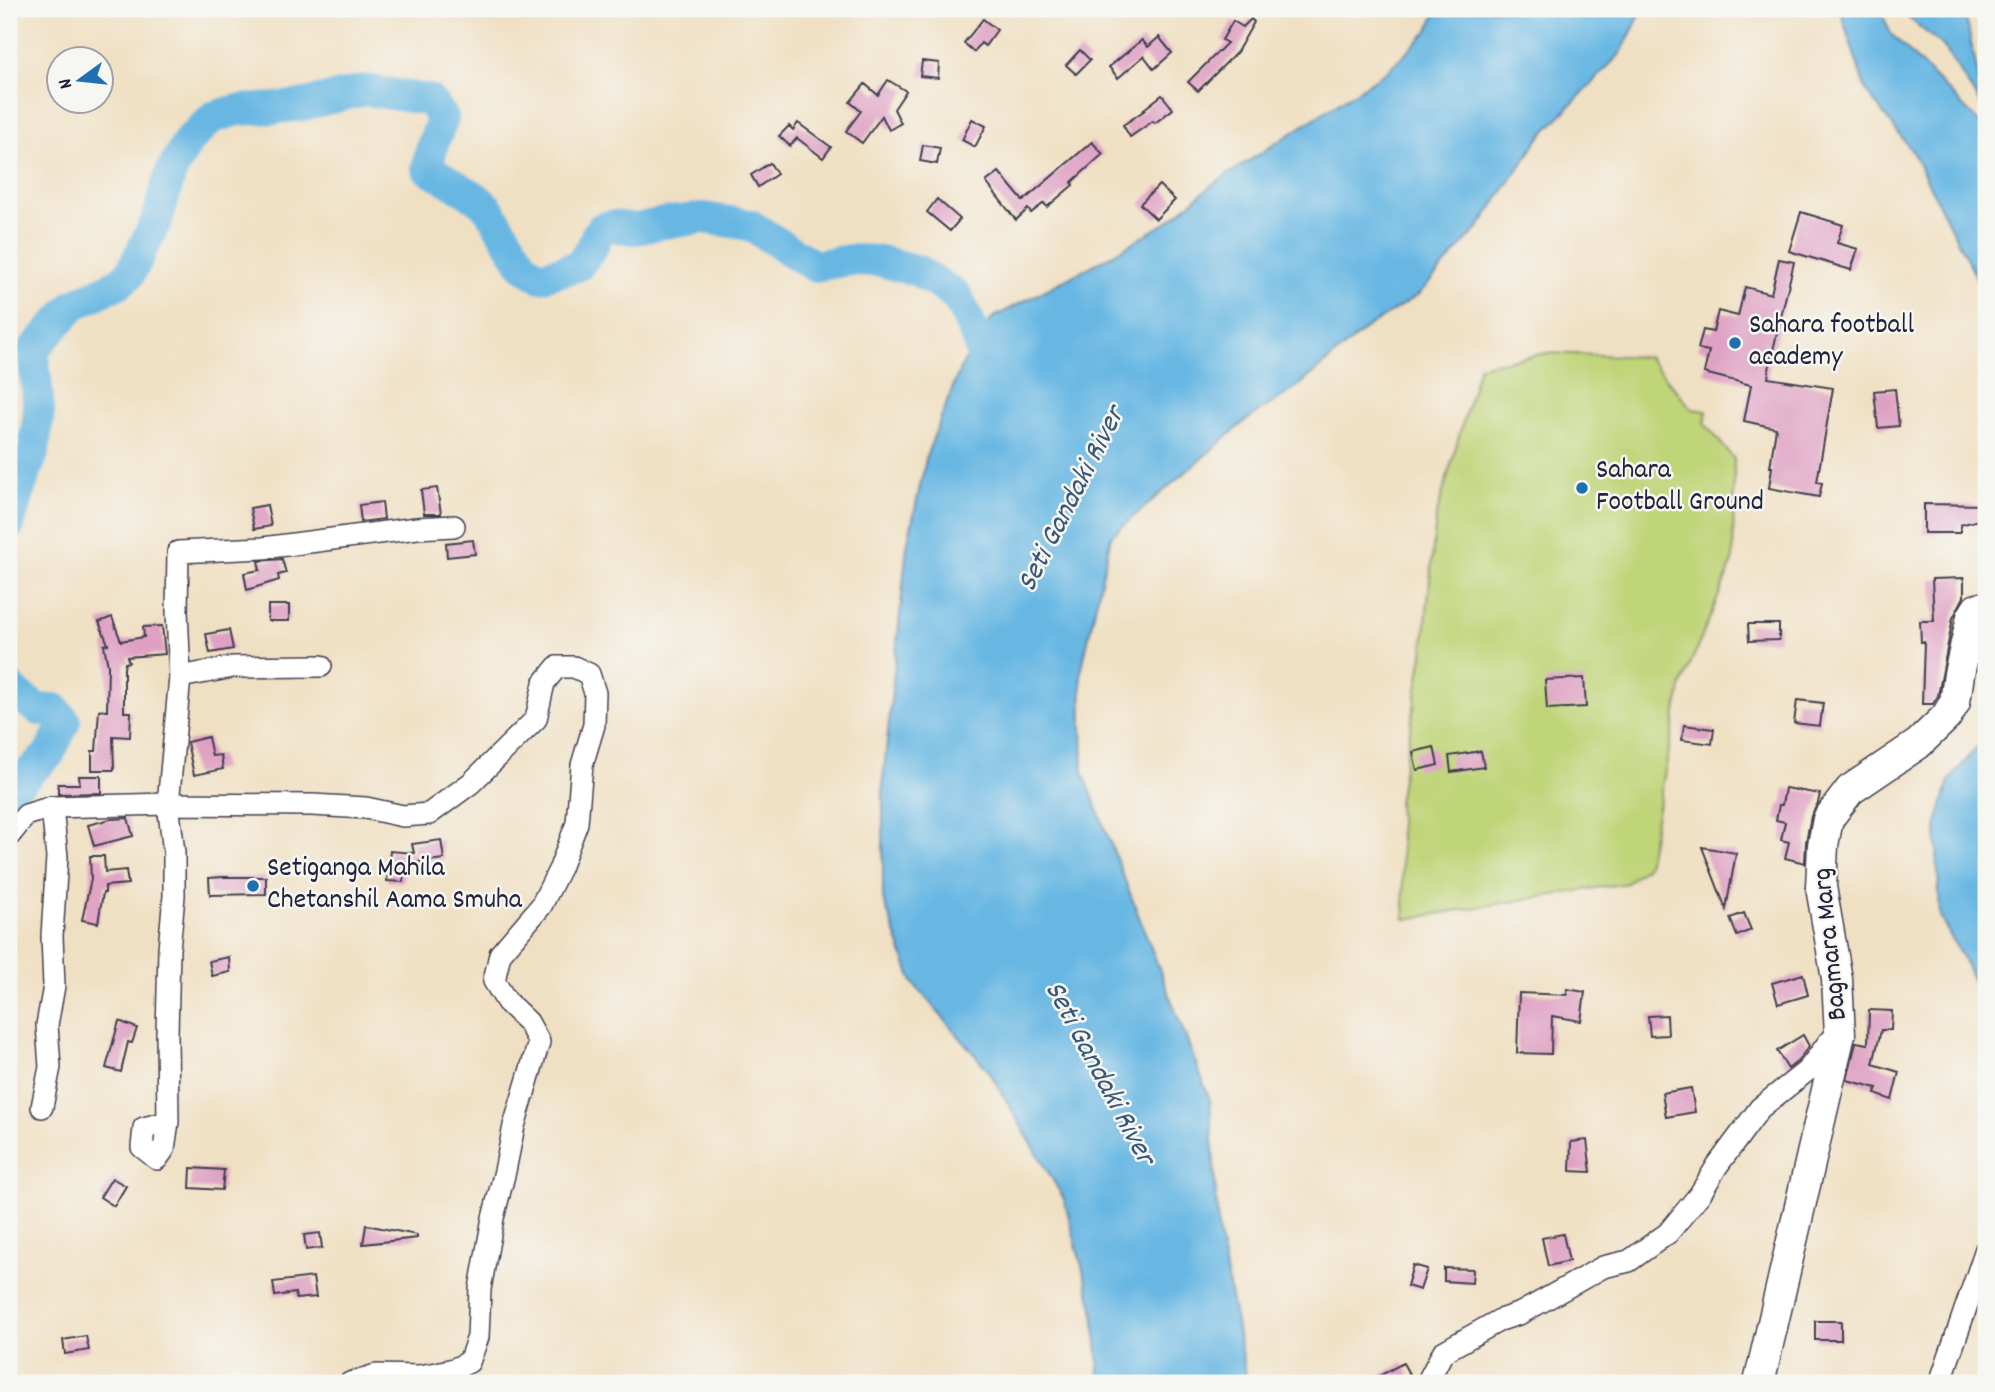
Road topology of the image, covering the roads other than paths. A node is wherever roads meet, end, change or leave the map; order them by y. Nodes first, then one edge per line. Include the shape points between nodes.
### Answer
1 (454, 526) dead end
2 (1986, 607) edge
3 (321, 666) dead end
4 (180, 677) junction
5 (168, 804) junction
6 (52, 807) junction
7 (9, 836) edge
8 (1840, 1034) junction
9 (42, 1107) dead end
10 (168, 1122) dead end
11 (1986, 1249) edge
12 (350, 1383) edge
13 (1427, 1383) edge
14 (1759, 1383) edge
15 (1940, 1383) edge

1 - 4 street via 263,548 178,552
2 - 8 main road, Bagmara Marg via 1977,609 1972,617 1955,702 1946,717 1918,744 1850,790 1828,819 1821,887 1837,979
3 - 4 street via 233,667
4 - 5 street
5 - 6 street
5 - 10 street via 174,852
5 - 12 street via 312,805 366,808 403,816 429,814 471,783 536,719 544,683 557,667 574,667 589,674 595,693 594,725 582,765 576,823 541,906 500,954 494,981 507,1002 528,1021 539,1042 513,1126 493,1218 474,1350 469,1362 454,1369 418,1376 376,1374
6 - 7 street via 26,815
6 - 9 street via 57,856 54,986 47,1025 50,1067
8 - 13 street via 1808,1070 1760,1108 1668,1233 1629,1261 1603,1267 1443,1352
8 - 14 main road, Bagmara Marg
11 - 15 street

